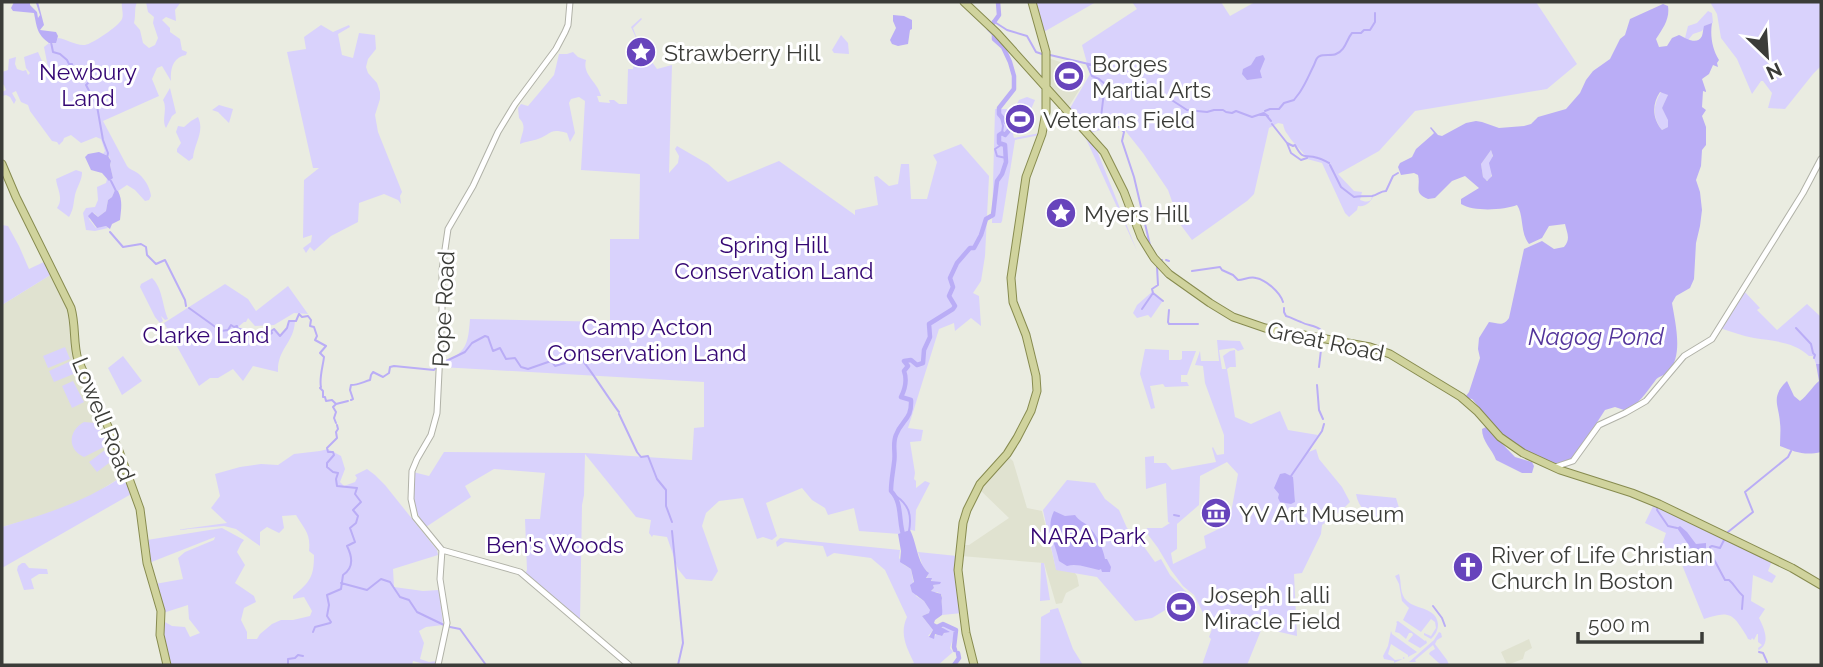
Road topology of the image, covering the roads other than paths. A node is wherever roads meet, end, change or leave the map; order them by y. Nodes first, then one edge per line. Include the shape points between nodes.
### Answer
1 (570, 2) edge
2 (1032, 2) edge
3 (962, 3) edge
4 (1046, 76) junction
5 (1037, 79) junction
6 (1047, 89) junction
7 (1050, 98) junction
8 (1821, 159) edge
9 (2, 164) edge
10 (1565, 467) junction
11 (442, 550) junction
12 (1821, 585) edge
13 (167, 665) edge
14 (438, 665) edge
15 (629, 665) edge
16 (974, 665) edge

1 - 11 street, Pope Road via 568,25 556,49 499,130 448,229 442,272 438,405 431,435 412,471 411,499 415,517
2 - 4 main road via 1045,49
3 - 5 main road
4 - 5 main road
4 - 6 main road
5 - 6 main road
6 - 7 main road
7 - 10 main road, Great Road via 1104,152 1140,234 1169,274 1247,323 1393,355 1461,397 1509,444 1555,467
7 - 16 main road via 1026,177 1011,278 1013,302 1038,384 1036,396 1012,447 977,489 960,538 958,570
8 - 10 street via 1712,339 1684,356 1646,401 1599,425
9 - 13 main road, Lowell Road via 71,309 76,352 127,469 142,517
10 - 12 main road, Great Road via 1654,502
11 - 14 street via 440,579 447,623
11 - 15 street via 520,572

